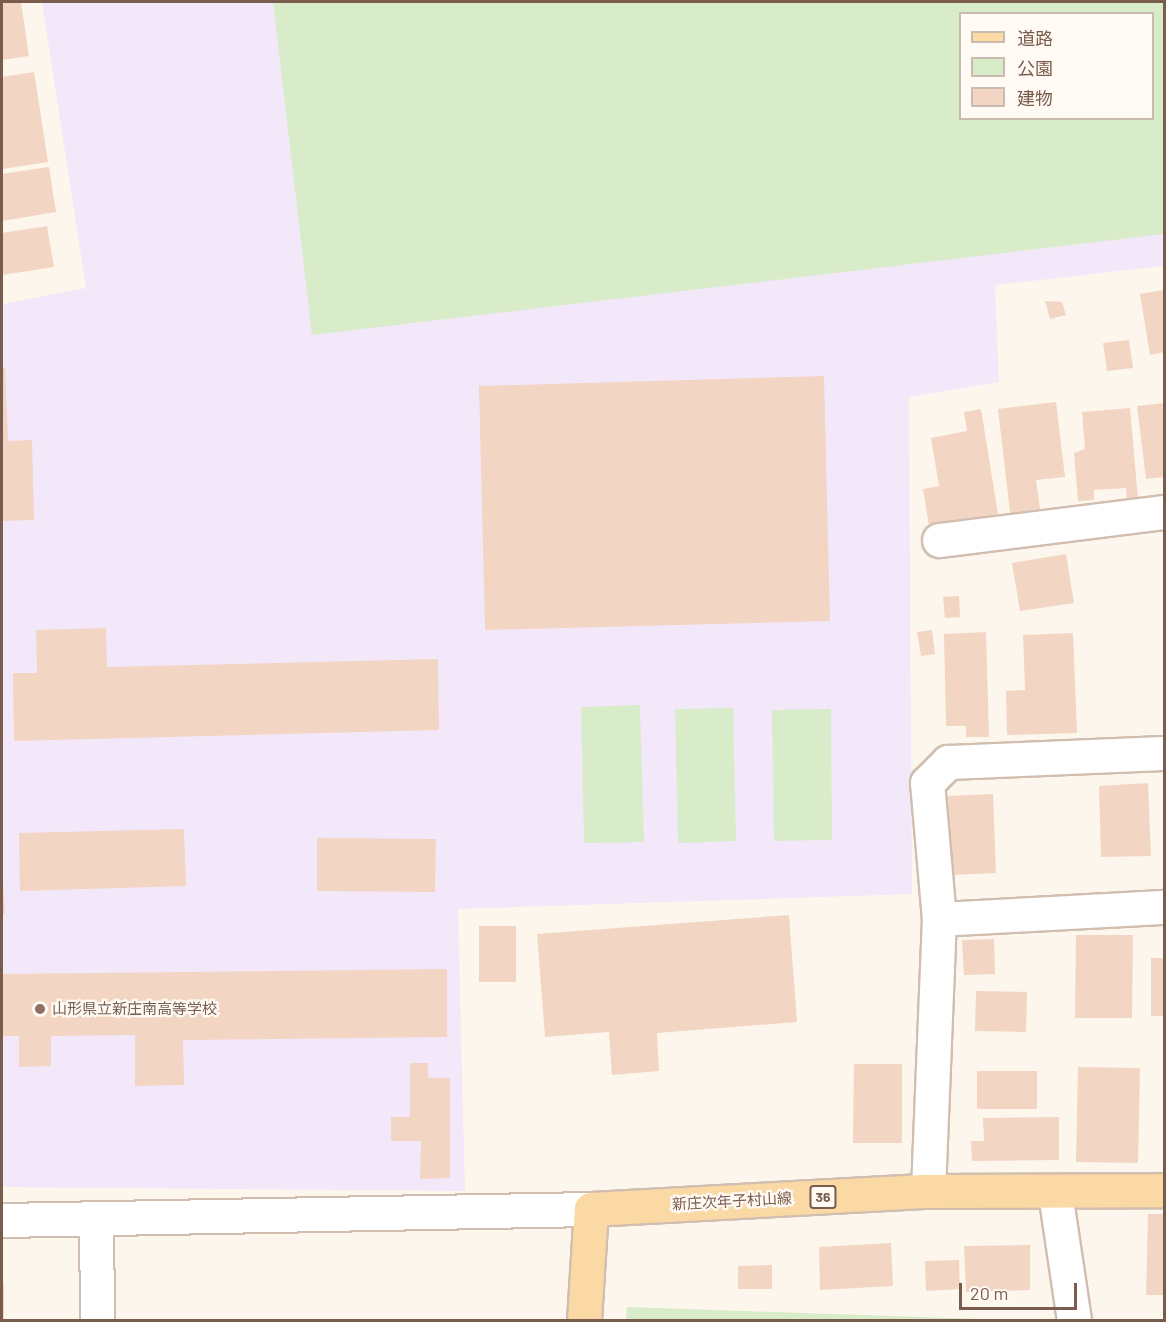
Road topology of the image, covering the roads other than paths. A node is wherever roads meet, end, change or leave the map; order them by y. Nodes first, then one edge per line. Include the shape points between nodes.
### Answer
1 (1164, 512) edge
2 (939, 540) dead end
3 (1164, 753) edge
4 (1164, 907) edge
5 (939, 918) junction
6 (1164, 1190) edge
7 (928, 1191) junction
8 (1055, 1193) junction
9 (591, 1209) junction
10 (2, 1220) edge
11 (96, 1220) junction
12 (97, 1320) edge
13 (584, 1320) edge
14 (1074, 1320) edge

1 - 2 street
3 - 5 street via 948,762 927,783
4 - 5 street
5 - 7 street
6 - 8 main road, 新庄次年子村山線 / 36
7 - 8 main road, 新庄次年子村山線 / 36
7 - 9 main road, 新庄次年子村山線 / 36
8 - 14 street
9 - 11 street
9 - 13 main road
10 - 11 street
11 - 12 street

